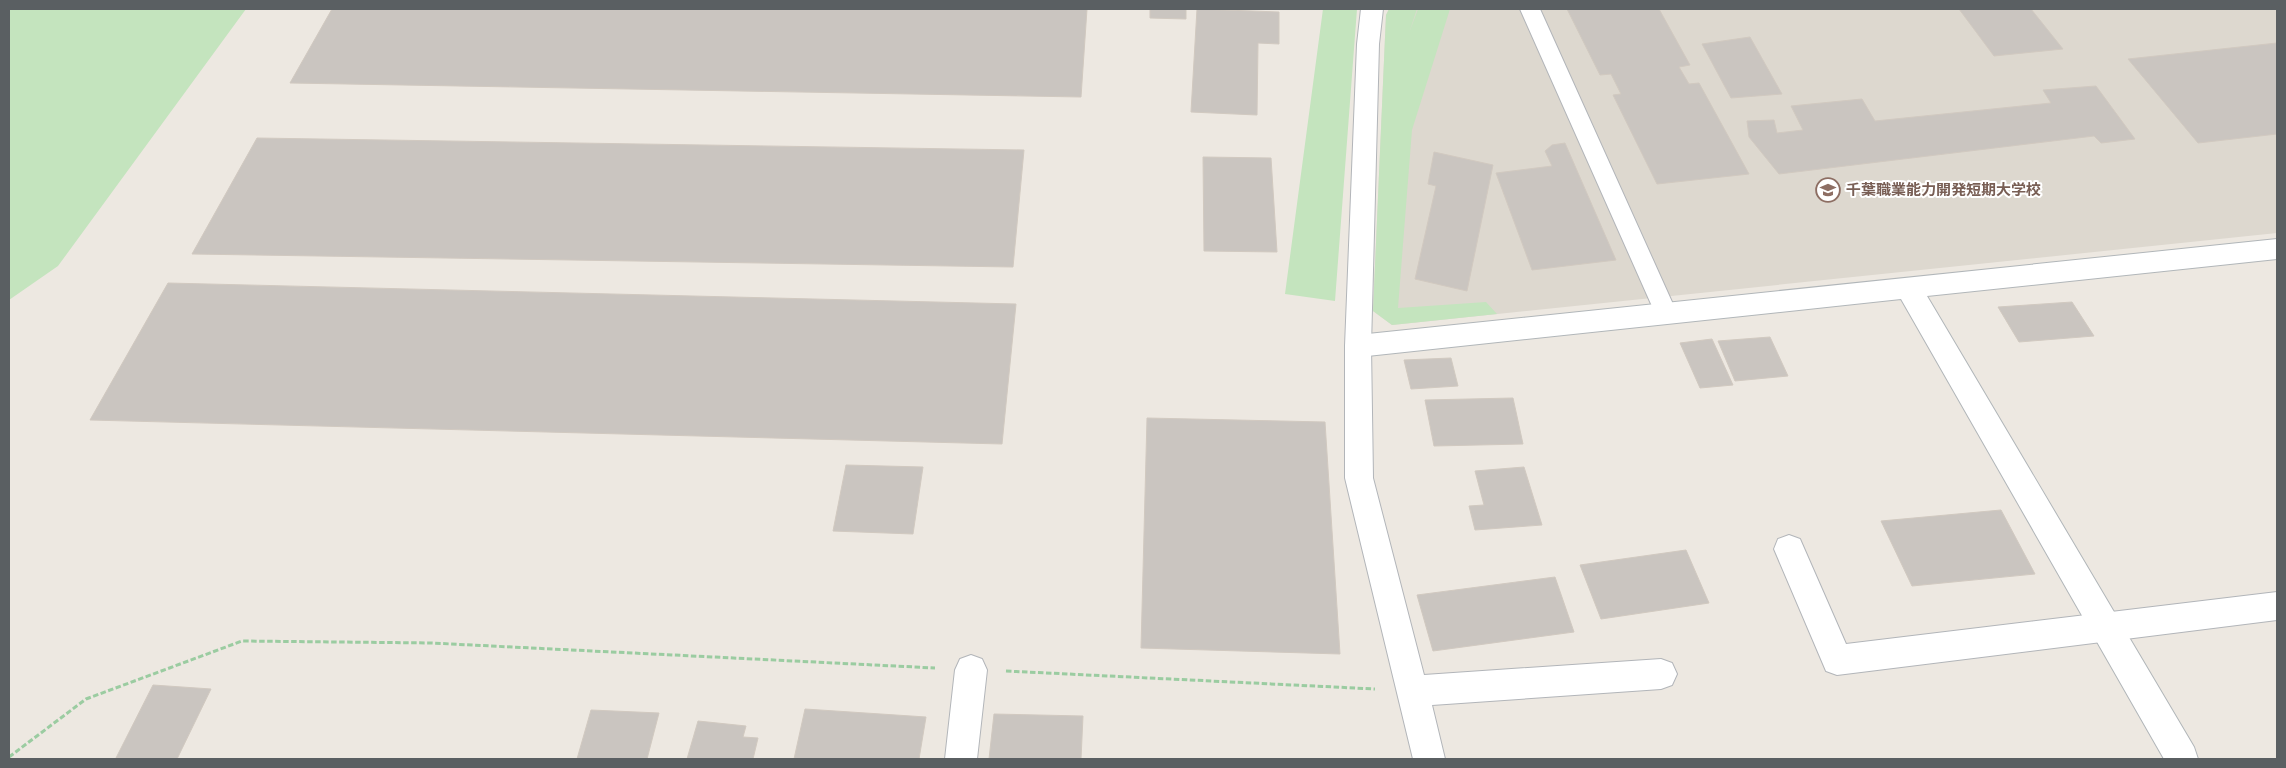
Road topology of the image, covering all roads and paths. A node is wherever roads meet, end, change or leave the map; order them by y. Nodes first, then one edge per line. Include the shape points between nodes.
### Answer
1 (1372, 9) edge
2 (1530, 9) edge
3 (2277, 249) edge
4 (1908, 287) junction
5 (1666, 313) junction
6 (1358, 346) junction
7 (1789, 549) dead end
8 (2277, 606) edge
9 (2105, 626) junction
10 (971, 670) junction
11 (1661, 674) dead end
12 (1411, 691) junction
13 (9, 757) edge
14 (961, 759) edge
15 (1429, 759) edge
16 (2182, 759) edge

1 - 6 street via 1368,44
2 - 5 lane
3 - 4 street
4 - 5 street
4 - 9 street
5 - 6 street
6 - 12 street via 1359,478
7 - 9 street via 1837,660
8 - 9 street
9 - 16 street
10 - 12 path
10 - 13 path via 431,643 242,641 86,699
10 - 14 street
11 - 12 street
12 - 15 street

